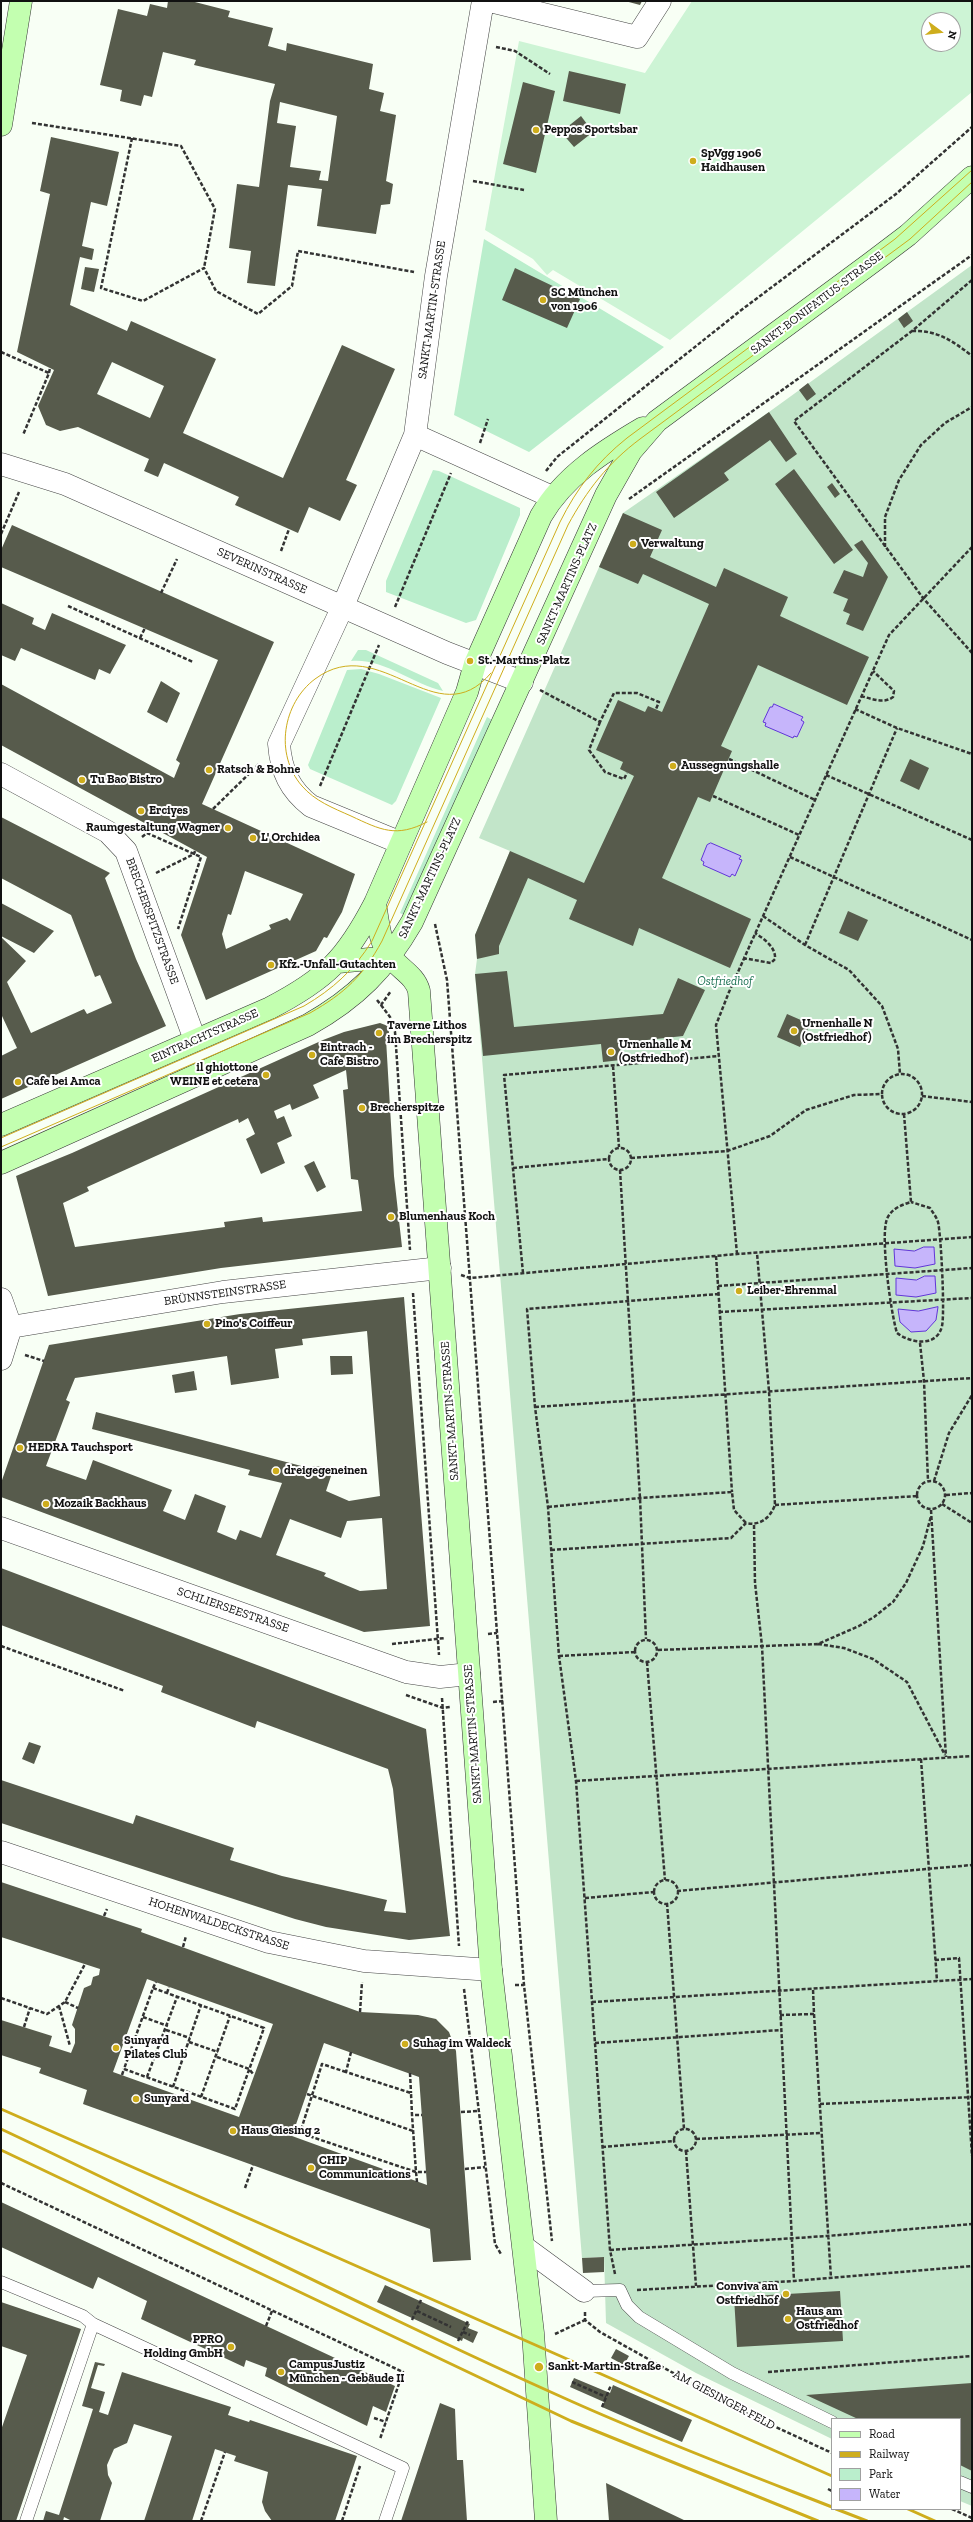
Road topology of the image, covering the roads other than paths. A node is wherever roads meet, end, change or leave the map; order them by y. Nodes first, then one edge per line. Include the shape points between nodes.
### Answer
1 (21, 1) edge
2 (483, 1) edge
3 (490, 1) edge
4 (660, 1) edge
5 (1, 125) edge
6 (972, 177) edge
7 (657, 421) junction
8 (415, 435) junction
9 (1, 464) edge
10 (552, 497) junction
11 (343, 606) junction
12 (475, 664) junction
13 (528, 684) junction
14 (1, 774) edge
15 (401, 843) junction
16 (376, 903) junction
17 (390, 957) junction
18 (338, 962) junction
19 (195, 1040) junction
20 (1, 1125) edge
21 (1, 1163) edge
22 (440, 1268) junction
23 (1, 1299) edge
24 (11, 1326) junction
25 (1, 1359) edge
26 (1, 1528) edge
27 (469, 1674) junction
28 (1, 1852) edge
29 (491, 1970) junction
30 (524, 2247) junction
31 (1, 2282) edge
32 (584, 2291) joint
33 (93, 2324) junction
34 (831, 2422) edge
35 (961, 2482) edge
36 (972, 2487) edge
37 (26, 2521) edge
38 (385, 2521) edge
39 (546, 2521) edge

1 - 5 main road
2 - 8 street, SANKT-MARTIN-STRASSE via 436,276
3 - 4 street via 637,37
6 - 7 main road, SANKT-BONIFATIUS-STRASSE via 883,254
7 - 10 main road via 606,451 564,484
7 - 13 main road, SANKT-MARTINS-PLATZ via 631,451 606,495
8 - 10 street
8 - 11 street, SANKT-MARTIN-STRASSE
9 - 11 street, SEVERINSTRASSE via 66,484
10 - 12 main road via 515,570
11 - 12 street, SEVERINSTRASSE
11 - 15 street via 279,744 280,760 287,779 301,798 312,806
12 - 13 street, SEVERINSTRASSE
12 - 15 main road via 467,692
13 - 17 main road, SANKT-MARTINS-PLATZ via 412,922
14 - 19 street, BRECHERSPITZSTRASSE via 108,832 126,851
15 - 16 main road
16 - 17 main road via 382,941
16 - 18 main road, EINTRACHTSTRASSE via 359,935
17 - 18 main road
17 - 21 main road via 364,987 308,1025
17 - 22 main road, SANKT-MARTIN-STRASSE via 417,984 419,991
18 - 19 main road, EINTRACHTSTRASSE via 295,994
19 - 20 main road, EINTRACHTSTRASSE
22 - 24 street, BRÜNNSTEINSTRASSE via 223,1292
22 - 27 main road, SANKT-MARTIN-STRASSE
23 - 24 street
24 - 25 street
26 - 27 street, SCHLIERSEESTRASSE via 406,1672 440,1677
27 - 29 main road, SANKT-MARTIN-STRASSE
28 - 29 street, HOHENWALDECKSTRASSE via 269,1942 364,1961
29 - 30 main road, SANKT-MARTIN-STRASSE
30 - 32 street
30 - 39 main road, SANKT-MARTIN-STRASSE via 540,2414
31 - 33 lane via 83,2316
32 - 34 lane via 620,2290 627,2305 639,2317 732,2373
33 - 37 lane
33 - 38 lane via 403,2468
35 - 36 lane

